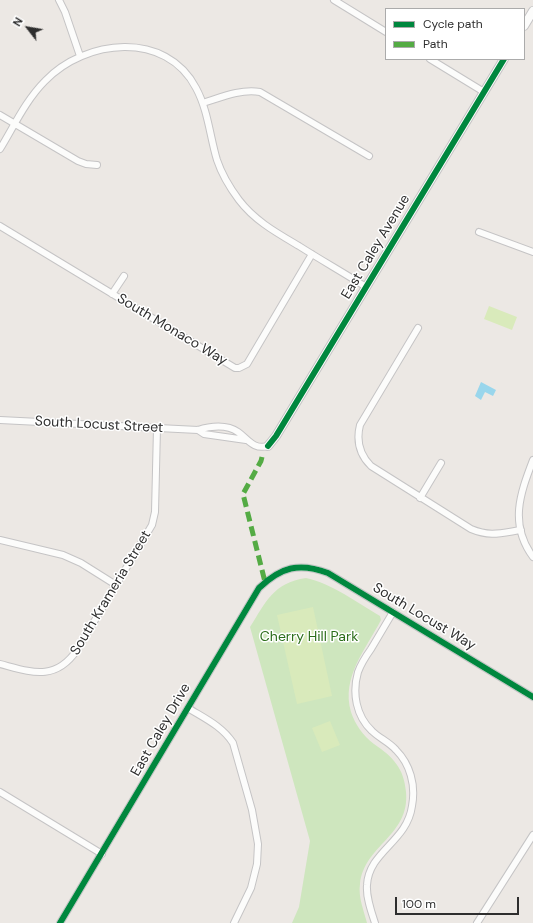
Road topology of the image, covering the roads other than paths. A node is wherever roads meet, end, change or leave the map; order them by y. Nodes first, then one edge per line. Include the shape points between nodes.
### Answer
1 (59, 0) edge
2 (334, 0) edge
3 (533, 11) edge
4 (525, 24) edge
5 (385, 31) edge
6 (80, 56) junction
7 (432, 60) edge
8 (503, 60) edge
9 (484, 92) junction
10 (203, 103) junction
11 (0, 114) edge
12 (16, 123) junction
13 (0, 149) edge
14 (369, 156) dead end
15 (97, 164) dead end
16 (0, 226) edge
17 (479, 232) dead end
18 (533, 252) edge
19 (312, 254) junction
20 (124, 276) dead end
21 (366, 287) junction
22 (112, 294) junction
23 (418, 328) dead end
24 (0, 420) edge
25 (157, 428) junction
26 (268, 446) joint
27 (533, 460) edge
28 (441, 463) dead end
29 (420, 498) junction
30 (521, 530) junction
31 (0, 540) edge
32 (533, 557) edge
33 (298, 567) joint
34 (116, 585) junction
35 (393, 612) junction
36 (0, 664) edge
37 (533, 697) edge
38 (188, 708) junction
39 (0, 792) edge
40 (532, 835) edge
41 (102, 854) junction
42 (60, 923) edge
43 (234, 923) edge
44 (374, 923) edge
45 (477, 923) edge

1 - 6 street
2 - 5 street
3 - 4 street
6 - 10 street via 123,46 160,54 175,63 188,76
6 - 12 street via 45,80
7 - 9 street
8 - 9 street, East Caley Avenue
9 - 21 street, East Caley Avenue
10 - 14 street via 240,91 260,92
10 - 19 street via 217,160 228,184 240,201 266,226
11 - 12 street
12 - 13 street
12 - 15 street via 78,161
16 - 22 street, South Monaco Way
17 - 18 street
19 - 21 street
19 - 22 street, South Monaco Way via 247,364 239,368 235,368
20 - 22 street, South Monaco Way
21 - 26 street, East Caley Avenue
23 - 29 street via 360,425 358,438 361,453 370,466
24 - 25 street, South Locust Street
25 - 26 street, South Locust Street via 198,430 204,434 246,440 260,447
25 - 34 street, South Krameria Street via 154,519
27 - 30 street via 519,504
28 - 29 street
29 - 30 street via 480,533 493,535
30 - 32 street
31 - 34 street via 63,556
33 - 35 street, South Locust Way via 311,567 328,573
33 - 38 street, East Caley Drive via 278,573 259,588
34 - 36 street, South Krameria Street via 77,650 61,667 42,673
35 - 37 street, South Locust Way
35 - 44 street via 360,666 355,691 359,713 368,726 395,749 412,779 410,817 400,834 374,862 368,876 366,886
38 - 41 street, East Caley Drive
38 - 43 street via 221,729 233,743 252,810 257,838 257,864 251,888
39 - 41 street
40 - 45 street
41 - 42 street, East Caley Drive

